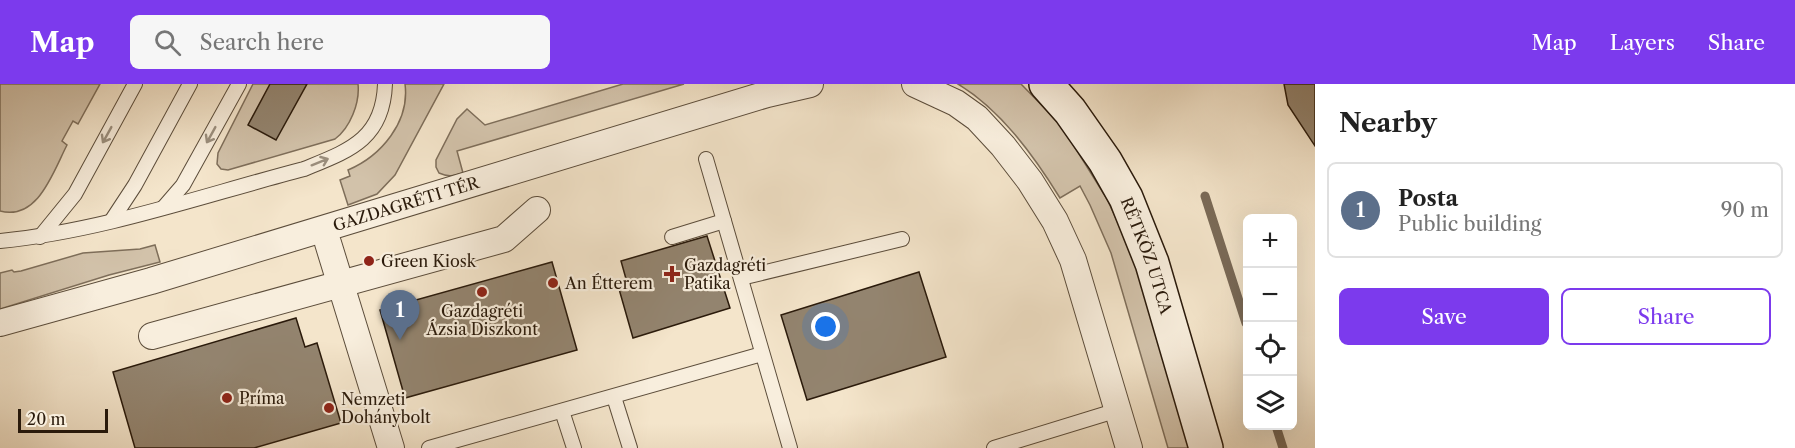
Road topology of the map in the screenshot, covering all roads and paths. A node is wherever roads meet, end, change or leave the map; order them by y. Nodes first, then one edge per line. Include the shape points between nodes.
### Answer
1 (135, 84) edge
2 (190, 84) edge
3 (239, 84) edge
4 (385, 84) edge
5 (810, 84) edge
6 (915, 84) edge
7 (1046, 84) edge
8 (706, 159) dead end
9 (164, 207) junction
10 (537, 210) dead end
11 (112, 220) junction
12 (724, 221) junction
13 (40, 237) junction
14 (672, 237) dead end
15 (902, 239) dead end
16 (0, 241) edge
17 (328, 243) dead end
18 (741, 278) junction
19 (340, 284) junction
20 (0, 323) edge
21 (152, 336) dead end
22 (762, 354) junction
23 (614, 397) junction
24 (1118, 410) junction
25 (562, 411) junction
26 (391, 448) edge
27 (429, 448) edge
28 (574, 448) edge
29 (630, 448) edge
30 (790, 448) edge
31 (994, 448) edge
32 (1129, 448) edge
33 (1206, 448) edge

1 -> 13 lane via 75,194
2 - 11 lane
3 -> 9 lane via 183,185
9 -> 4 lane via 304,169 357,145 375,121
5 - 20 street, GAZDAGRÉTI TÉR
6 - 24 street via 956,103 977,118 1004,146 1055,221 1073,260
7 - 33 street, RÉTKÖZ UTCA via 1105,161 1126,198 1152,263
8 - 12 lane
9 - 11 lane
10 - 19 street via 504,239
11 - 13 lane
12 - 14 lane
12 - 18 lane
13 - 16 lane
15 - 18 lane
17 - 19 street
18 - 22 lane
19 - 21 street
19 - 26 street
22 - 23 lane
22 - 30 lane
23 - 25 lane
23 - 29 lane
24 - 31 lane
24 - 32 street
25 - 27 lane
25 - 28 lane

